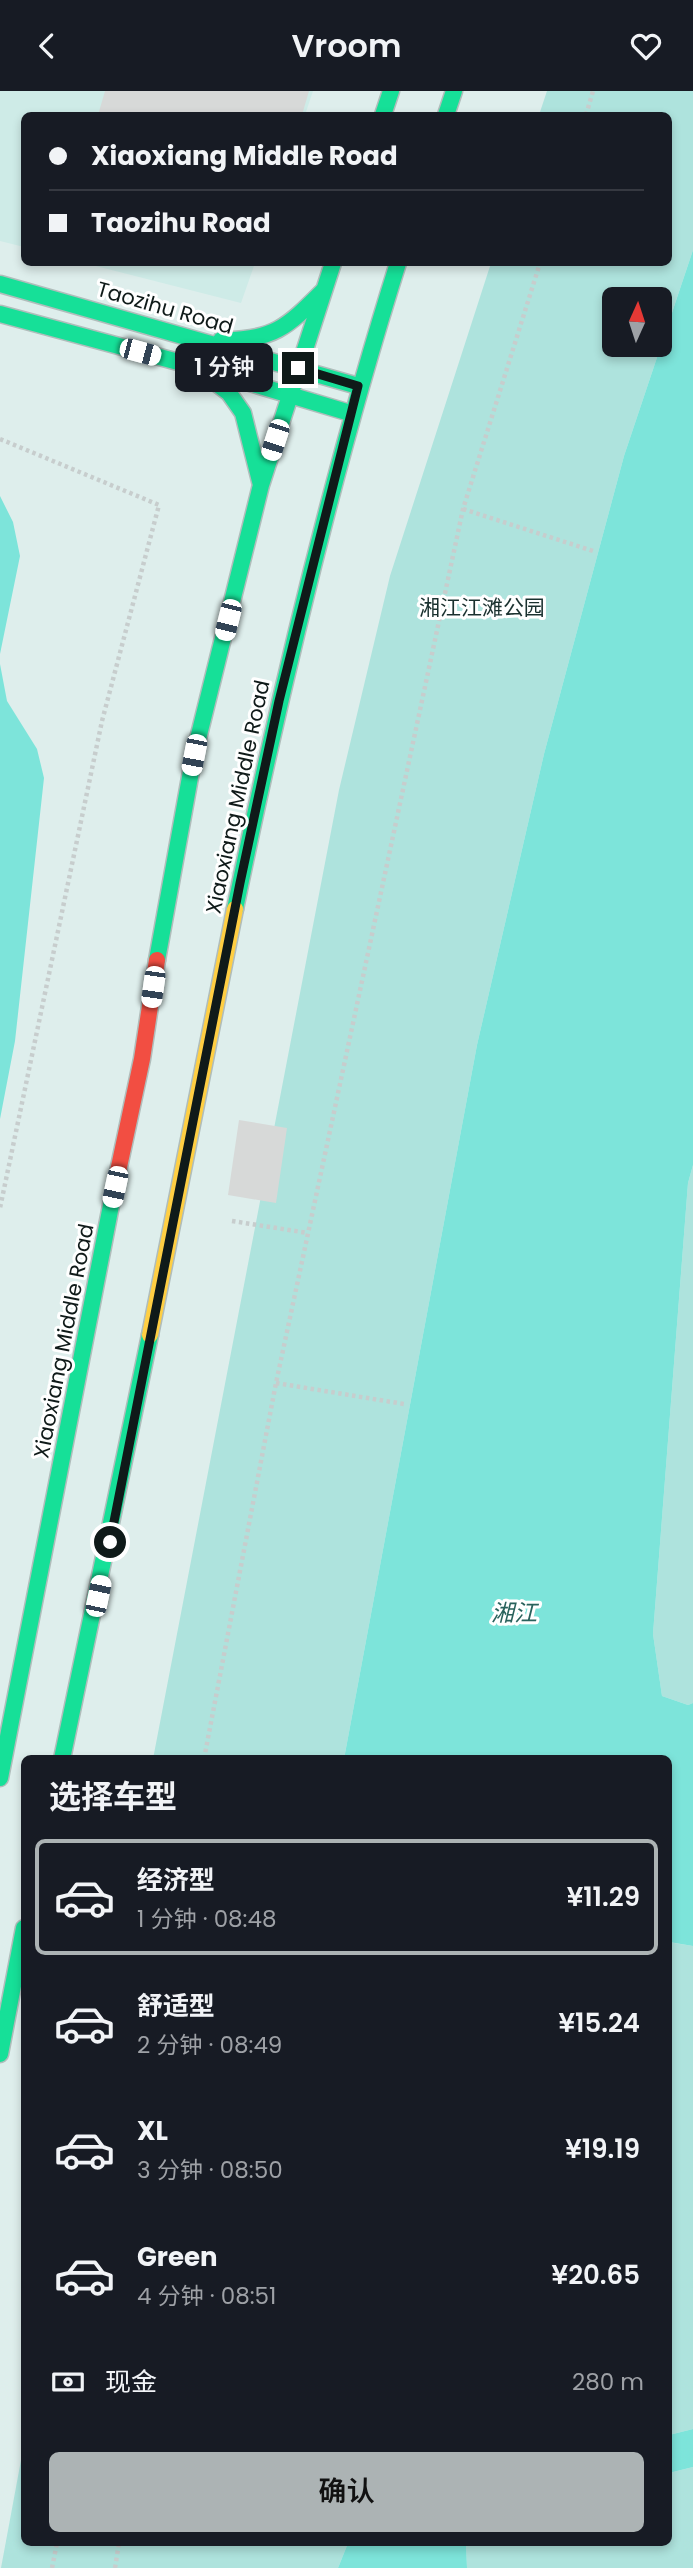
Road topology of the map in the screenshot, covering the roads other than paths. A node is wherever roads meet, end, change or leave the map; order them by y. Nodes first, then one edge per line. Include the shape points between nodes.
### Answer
1 (391, 91) edge
2 (454, 91) edge
3 (384, 112) edge
4 (447, 112) edge
5 (333, 266) edge
6 (397, 266) edge
7 (0, 284) edge
8 (324, 290) junction
9 (0, 314) edge
10 (201, 340) junction
11 (193, 366) junction
12 (298, 368) junction
13 (358, 386) junction
14 (290, 394) junction
15 (350, 413) junction
16 (261, 485) junction
17 (63, 1755) edge
18 (0, 1778) edge
19 (21, 1944) edge
20 (0, 2054) edge

1 - 3 main road
2 - 4 main road
5 - 8 main road, Xiaoxiang Middle Road
6 - 13 main road, Xiaoxiang Middle Road
7 - 10 main road, Taozihu Road
8 - 10 main road via 274,332 253,339
8 - 12 main road, Xiaoxiang Middle Road
9 - 11 main road
10 - 12 main road, Taozihu Road
11 - 14 main road
11 - 16 main road via 229,393 243,413
12 - 13 main road, Taozihu Road
12 - 14 main road, Xiaoxiang Middle Road
13 - 15 main road, Xiaoxiang Middle Road
14 - 15 main road
14 - 16 main road, Xiaoxiang Middle Road
15 - 17 main road, Xiaoxiang Middle Road via 279,701 240,883 110,1542
16 - 18 main road, Xiaoxiang Middle Road via 194,755 142,1059
19 - 20 main road

